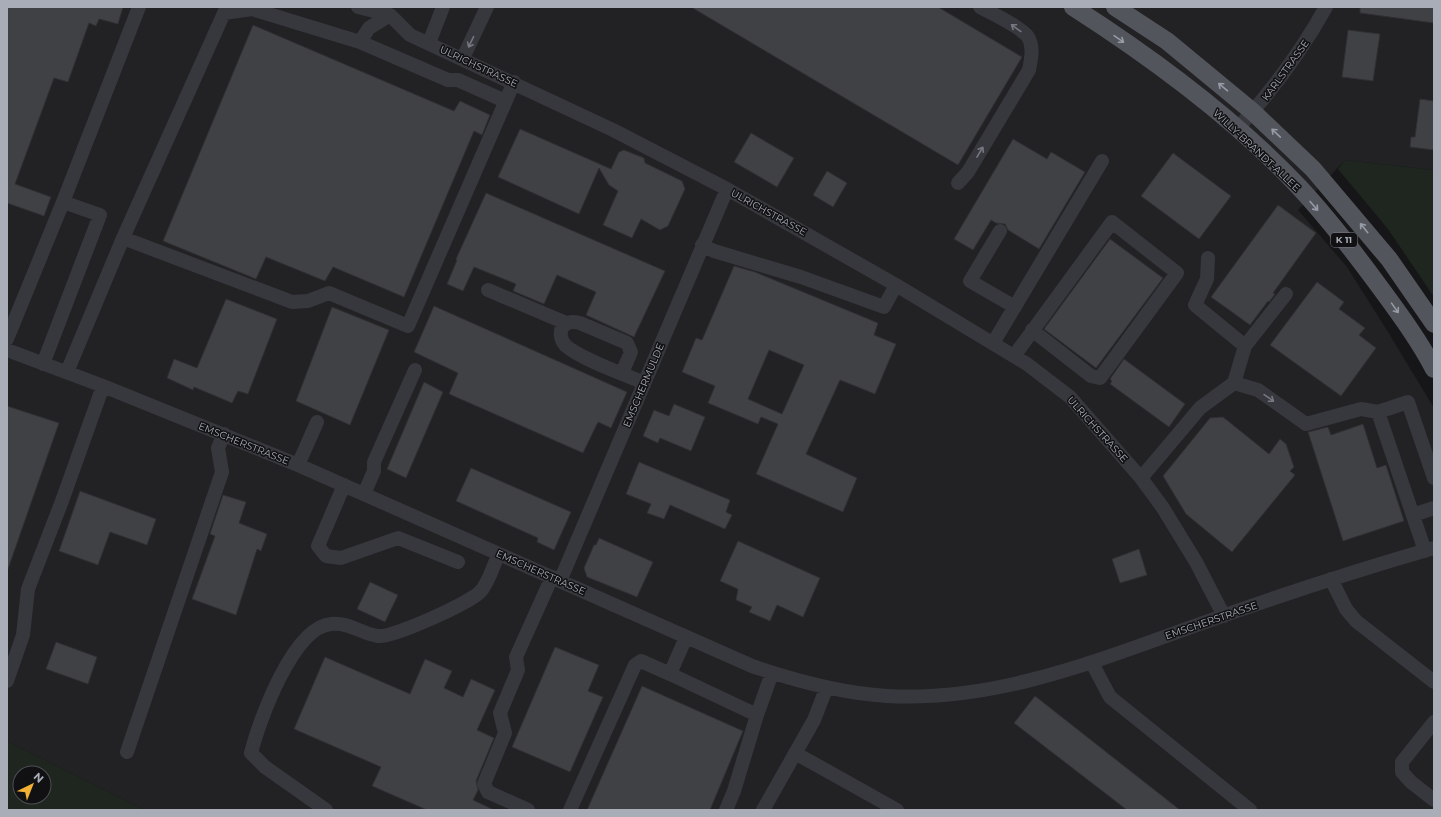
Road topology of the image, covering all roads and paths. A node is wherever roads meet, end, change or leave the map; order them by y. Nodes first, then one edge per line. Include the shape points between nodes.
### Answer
1 (139, 7) edge
2 (358, 7) edge
3 (443, 7) edge
4 (487, 7) edge
5 (980, 7) edge
6 (1072, 7) edge
7 (1115, 7) edge
8 (1326, 7) edge
9 (390, 15) junction
10 (360, 42) junction
11 (429, 43) junction
12 (463, 58) junction
13 (514, 82) junction
14 (505, 101) junction
15 (1253, 112) junction
16 (1237, 129) junction
17 (1102, 161) dead end
18 (958, 183) dead end
19 (727, 189) junction
20 (63, 202) junction
21 (1000, 230) dead end
22 (123, 238) junction
23 (702, 245) junction
24 (1208, 258) dead end
25 (896, 285) junction
26 (488, 290) dead end
27 (1286, 294) dead end
28 (1015, 307) junction
29 (566, 323) junction
30 (1434, 324) edge
31 (1032, 330) junction
32 (7, 339) edge
33 (993, 343) junction
34 (1245, 346) junction
35 (7, 350) edge
36 (1014, 356) junction
37 (44, 364) junction
38 (1434, 369) edge
39 (415, 370) dead end
40 (67, 372) junction
41 (622, 373) junction
42 (644, 383) junction
43 (1234, 384) junction
44 (103, 386) junction
45 (1378, 412) junction
46 (317, 422) dead end
47 (224, 434) junction
48 (298, 465) junction
49 (1141, 478) junction
50 (1434, 478) edge
51 (344, 485) junction
52 (364, 494) junction
53 (1434, 508) edge
54 (1413, 515) junction
55 (1429, 550) edge
56 (499, 554) junction
57 (458, 562) dead end
58 (556, 579) junction
59 (1331, 579) junction
60 (1224, 616) junction
61 (686, 637) junction
62 (1092, 662) junction
63 (772, 673) junction
64 (670, 674) junction
65 (7, 681) edge
66 (1434, 682) edge
67 (826, 689) junction
68 (757, 715) junction
69 (1434, 722) edge
70 (127, 752) dead end
71 (795, 753) junction
72 (1434, 800) edge
73 (326, 810) edge
74 (528, 810) edge
75 (570, 810) edge
76 (726, 810) edge
77 (763, 810) edge
78 (897, 810) edge
79 (1250, 810) edge

1 - 20 street
2 - 9 street
3 - 11 street
4 -> 12 street
18 -> 5 street via 968,172 1029,70 1032,52 1028,37 1008,22
6 -> 16 main road, WILLY-BRANDT-ALLEE / K 11 via 1172,75
15 -> 7 main road, K 11 via 1167,40
8 - 15 street, KARLSTRASSE via 1295,58
9 - 10 street via 369,28
9 - 11 street, ULRICHSTRASSE via 410,35
10 - 14 street via 448,80 458,80
10 - 22 street via 252,9 224,13
11 - 12 street, ULRICHSTRASSE
12 - 13 street, ULRICHSTRASSE
13 - 14 street
13 - 19 street, ULRICHSTRASSE
14 - 22 street via 408,326 329,293 308,301 292,302
15 - 16 street, KARLSTRASSE
30 -> 15 main road, K 11 via 1389,259 1352,213 1313,169
16 -> 38 main road, WILLY-BRANDT-ALLEE / K 11 via 1299,188 1353,250
17 - 28 street
19 - 23 street, EMSCHERMULDE
19 - 25 street, ULRICHSTRASSE
20 - 32 street
20 - 37 street via 100,215
21 - 28 street via 970,281
22 - 40 street
23 - 25 street via 884,306
23 - 42 street, EMSCHERMULDE
24 - 34 street via 1207,279 1194,305
25 - 33 street, ULRICHSTRASSE
26 - 29 street
27 - 34 street
28 - 33 street
29 - 41 street via 560,333 565,345
29 - 41 street via 580,323 627,344 631,352
31 - 31 street via 1091,376 1100,378 1177,273 1112,222
31 - 36 street
33 - 36 street, ULRICHSTRASSE
34 - 43 street
35 - 37 street, EMSCHERSTRASSE
36 - 49 street, ULRICHSTRASSE via 1070,397
37 - 40 street, EMSCHERSTRASSE
39 - 52 street via 374,462 374,471
40 - 44 street, EMSCHERSTRASSE
41 - 42 street
42 - 58 street, EMSCHERMULDE
43 -> 45 street via 1258,390 1306,424 1361,409
43 - 49 street via 1200,408
44 - 47 street, EMSCHERSTRASSE
44 - 65 street via 28,589 23,635
45 - 50 street via 1408,402
45 - 54 street
46 - 48 street
47 - 48 street, EMSCHERSTRASSE
47 - 70 street via 218,448 222,472
48 - 51 street, EMSCHERSTRASSE
49 - 60 street, ULRICHSTRASSE via 1164,508
51 - 52 street, EMSCHERSTRASSE
51 - 57 street via 318,546 326,556 341,558 398,538
52 - 56 street, EMSCHERSTRASSE
53 - 54 street
54 - 55 street
55 - 59 street, EMSCHERSTRASSE
56 - 58 street, EMSCHERSTRASSE
56 - 73 street via 482,590 471,600 426,621 379,636 350,625 330,624 316,631 299,646 279,678 257,728 251,753 264,767
58 - 61 street, EMSCHERSTRASSE
58 - 74 street, EMSCHERMULDE via 516,657 518,670 500,714 505,733 484,784 488,792
59 - 60 street, EMSCHERSTRASSE
59 - 66 street via 1346,609 1356,621
60 - 62 street, EMSCHERSTRASSE
61 - 63 street, EMSCHERSTRASSE
61 - 64 street
62 - 67 street, EMSCHERSTRASSE via 1024,683 941,695 887,696
62 - 79 street via 1110,697
63 - 67 street, EMSCHERSTRASSE
63 - 68 street
64 - 68 street
64 - 75 street via 640,661 635,665
67 - 71 street via 814,720
68 - 76 street via 734,792
69 - 72 street via 1402,762 1402,772
71 - 77 street
71 - 78 street

